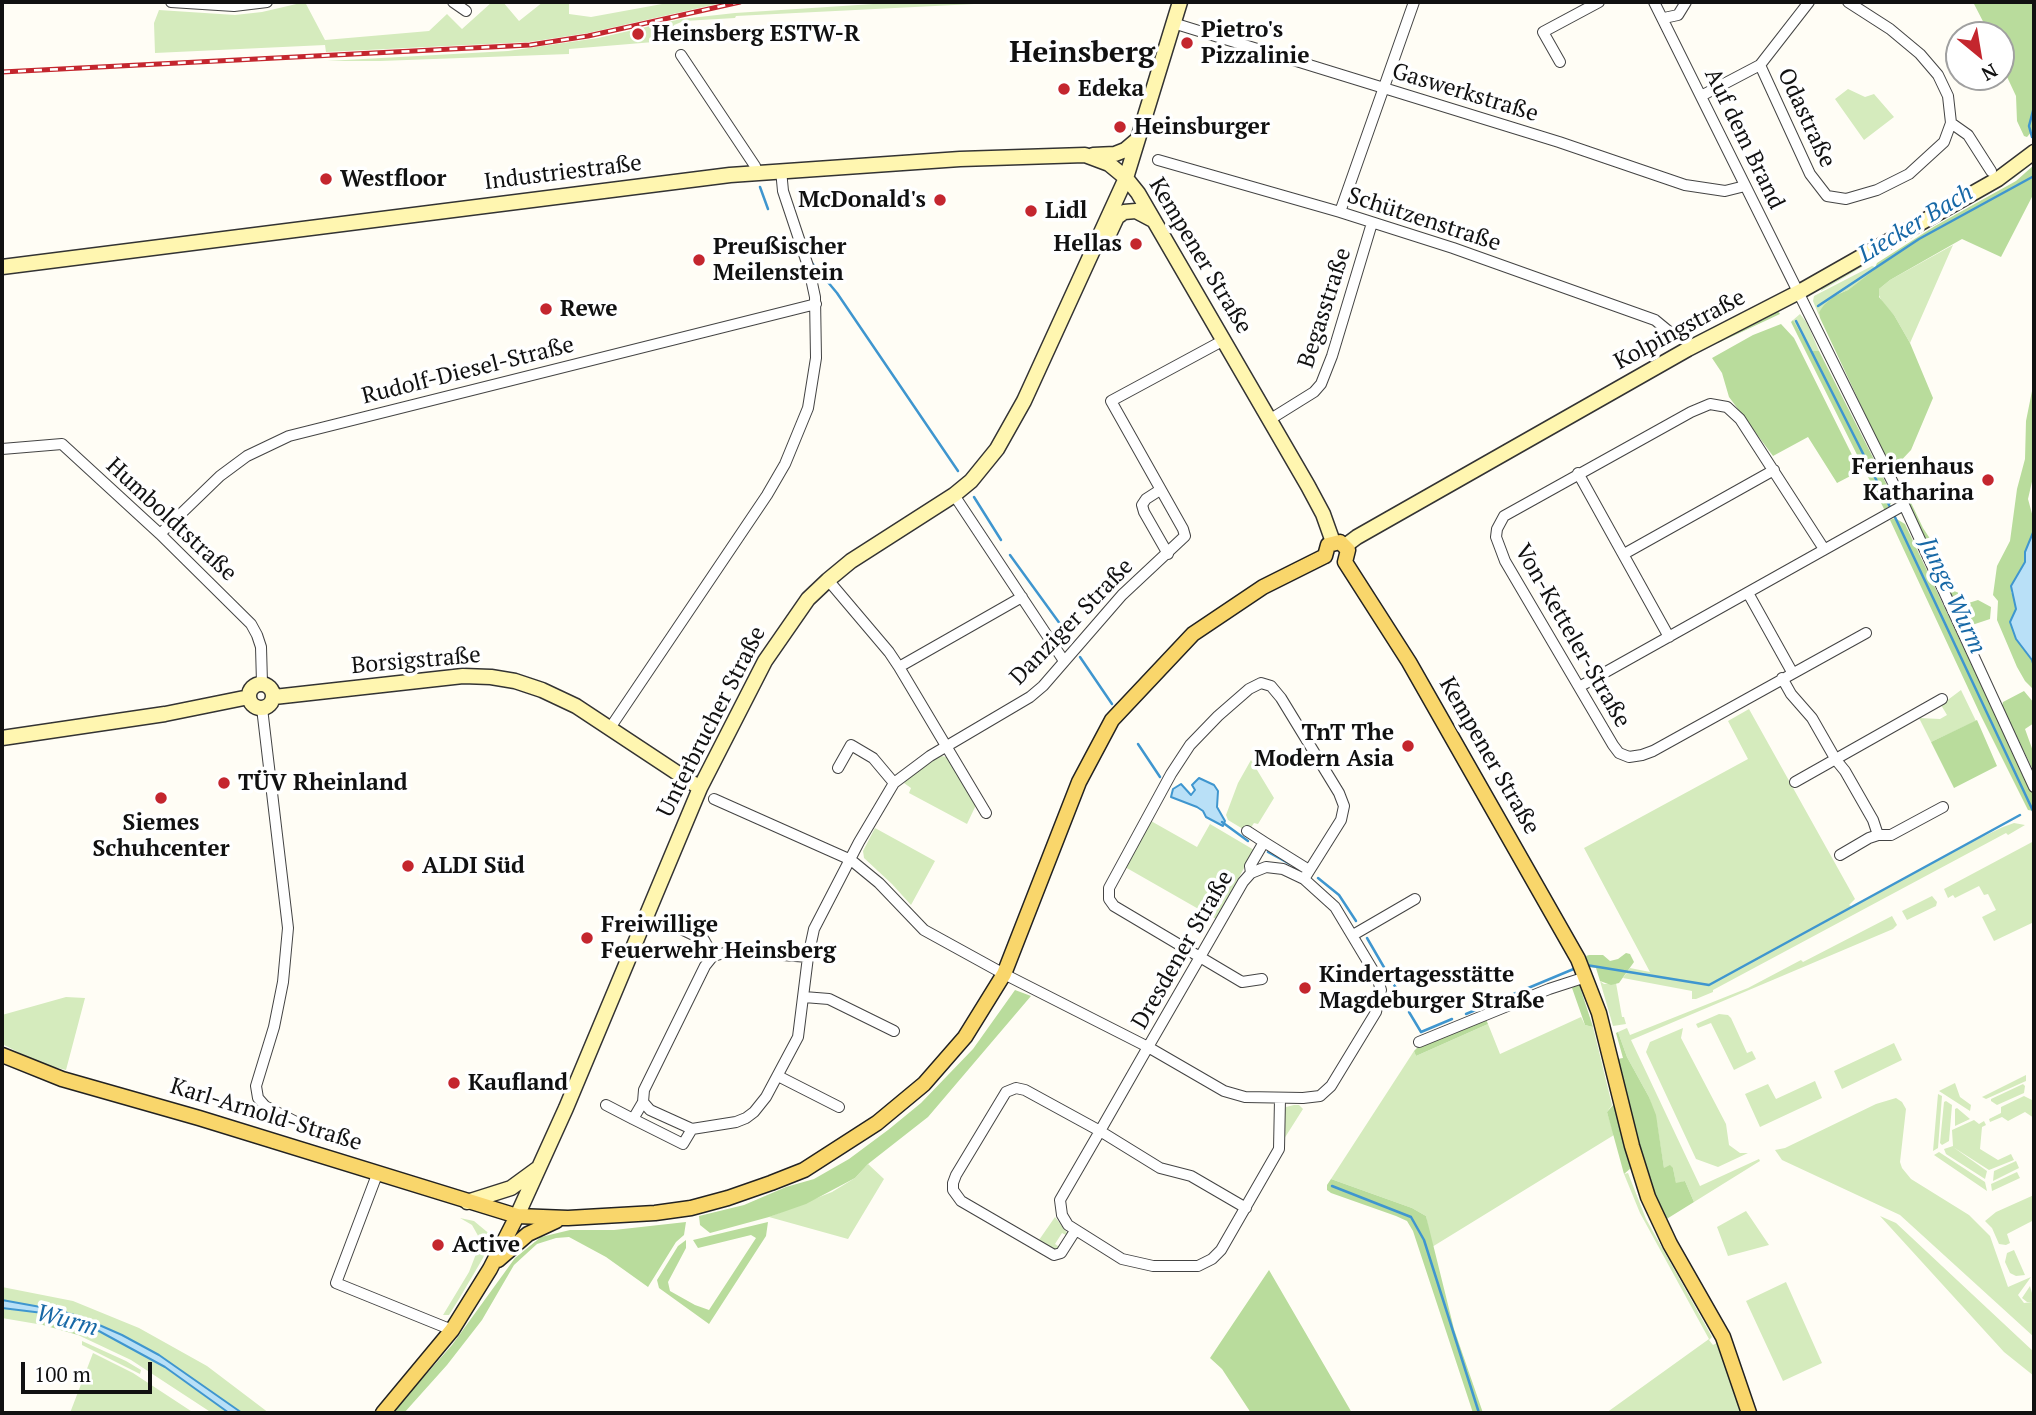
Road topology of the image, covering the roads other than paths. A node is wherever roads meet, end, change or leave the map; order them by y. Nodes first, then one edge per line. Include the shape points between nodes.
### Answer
1 (170, 2) edge
2 (267, 2) edge
3 (453, 2) edge
4 (1180, 2) edge
5 (1414, 2) edge
6 (1599, 2) edge
7 (1654, 2) edge
8 (1686, 2) edge
9 (1809, 2) edge
10 (1848, 2) edge
11 (466, 10) dead end
12 (1664, 18) junction
13 (1178, 25) junction
14 (681, 55) dead end
15 (1560, 62) dead end
16 (1760, 65) junction
17 (1383, 88) junction
18 (1701, 96) junction
19 (1951, 123) junction
20 (1139, 138) junction
21 (2034, 152) edge
22 (1085, 155) junction
23 (1158, 160) dead end
24 (781, 170) junction
25 (1991, 171) dead end
26 (757, 172) junction
27 (1126, 177) junction
28 (1745, 186) junction
29 (1340, 212) junction
30 (1155, 222) junction
31 (1373, 223) junction
32 (2, 267) edge
33 (1079, 284) junction
34 (1800, 292) junction
35 (816, 304) junction
36 (1672, 334) dead end
37 (1224, 340) junction
38 (1269, 420) junction
39 (2, 450) edge
40 (1774, 470) junction
41 (1578, 473) junction
42 (1160, 490) junction
43 (954, 495) junction
44 (1904, 505) junction
45 (160, 534) junction
46 (1339, 544) junction
47 (1824, 549) junction
48 (1168, 554) junction
49 (1624, 554) junction
50 (1325, 556) junction
51 (1345, 562) junction
52 (828, 580) junction
53 (1748, 593) junction
54 (1022, 597) junction
55 (1866, 633) dead end
56 (1669, 637) junction
57 (1064, 662) junction
58 (900, 667) junction
59 (1792, 672) junction
60 (1782, 678) junction
61 (262, 683) junction
62 (1579, 687) junction
63 (274, 696) junction
64 (249, 698) junction
65 (1942, 699) dead end
66 (262, 708) junction
67 (610, 728) junction
68 (2, 738) edge
69 (946, 746) junction
70 (1836, 760) junction
71 (838, 768) dead end
72 (1795, 782) dead end
73 (894, 783) junction
74 (2034, 787) edge
75 (700, 788) junction
76 (714, 799) dead end
77 (1943, 807) dead end
78 (986, 813) dead end
79 (1247, 831) dead end
80 (1878, 835) junction
81 (1264, 842) junction
82 (1840, 855) dead end
83 (851, 860) junction
84 (1251, 873) junction
85 (1307, 874) junction
86 (1415, 899) dead end
87 (678, 928) dead end
88 (1353, 935) junction
89 (713, 956) junction
90 (808, 957) junction
91 (1200, 957) junction
92 (1004, 974) junction
93 (1262, 979) dead end
94 (1587, 979) junction
95 (804, 997) junction
96 (894, 1031) dead end
97 (1419, 1042) dead end
98 (1148, 1047) junction
99 (2, 1055) edge
100 (778, 1076) junction
101 (1280, 1099) junction
102 (643, 1102) junction
103 (606, 1105) dead end
104 (839, 1107) dead end
105 (633, 1119) junction
106 (298, 1123) dead end
107 (692, 1129) junction
108 (1100, 1131) junction
109 (540, 1166) junction
110 (378, 1172) junction
111 (467, 1202) junction
112 (1246, 1208) junction
113 (517, 1216) junction
114 (568, 1218) junction
115 (1075, 1231) junction
116 (490, 1269) junction
117 (452, 1330) junction
118 (383, 1413) edge
119 (1749, 1413) edge

1 - 2 street via 234,6
3 - 11 street
4 - 13 street, Unterbrucher Straße
5 - 17 street
6 - 15 street via 1543,32
7 - 12 street, Auf dem Brand
8 - 12 street via 1678,15
9 - 16 street
10 - 19 street via 1890,29 1938,75 1948,96
12 - 18 street, Auf dem Brand
13 - 17 street, Gaswerkstraße
13 - 20 street, Unterbrucher Straße
14 - 26 street
16 - 18 street
16 - 19 street, Odastraße via 1810,174 1827,196 1846,200 1909,174 1944,142
17 - 28 street, Gaswerkstraße via 1685,185 1725,191
17 - 29 street
18 - 28 street, Auf dem Brand
19 - 25 street via 1968,135
20 - 22 street via 1115,154
20 - 27 street, Unterbrucher Straße
21 - 34 street, Kolpingstraße via 1998,179
22 - 24 street, Industriestraße
22 - 27 street, Industriestraße via 1100,159
23 - 29 street, Schützenstraße
24 - 26 street, Industriestraße
24 - 35 street
26 - 32 street, Industriestraße
27 - 30 street, Kempener Straße
27 - 33 street, Unterbrucher Straße
28 - 34 street, Auf dem Brand
29 - 31 street, Schützenstraße
30 - 33 street via 1136,211 1124,212
30 - 37 street, Kempener Straße
31 - 36 street, Schützenstraße via 1655,320
31 - 38 street, Begasstraße via 1321,384
33 - 43 street, Unterbrucher Straße via 997,449
34 - 44 street, Auf dem Brand
34 - 46 street, Kolpingstraße via 1688,349
35 - 45 street, Rudolf-Diesel-Straße via 289,436 247,456 220,476
35 - 67 street via 817,358 808,408 785,464
37 - 38 street, Kempener Straße
37 - 42 street, Danziger Straße via 1111,401
38 - 46 street, Kempener Straße
39 - 45 street, Humboldtstraße via 62,444
40 - 41 street, Von-Ketteler-Straße via 1734,411 1710,404
40 - 47 street, Von-Ketteler-Straße
40 - 49 street
41 - 49 street
41 - 62 street, Von-Ketteler-Straße via 1504,516 1496,537 1505,561
42 - 48 street, Danziger Straße via 1185,536
42 - 48 street, Danziger Straße via 1142,505
43 - 52 street, Unterbrucher Straße
43 - 54 street
44 - 47 street
44 - 74 street, Auf dem Brand
45 - 61 street, Humboldtstraße via 251,624 261,647
46 - 50 main road via 1326,548
46 - 51 main road via 1348,553
47 - 53 street
48 - 57 street, Danziger Straße via 1122,595
49 - 56 street
50 - 51 main road via 1333,565
50 - 92 main road via 1263,587 1193,634 1112,720 1079,782
51 - 94 main road, Kempener Straße via 1409,662
52 - 58 street
52 - 75 street, Unterbrucher Straße via 795,616 765,661
53 - 56 street
53 - 59 street
54 - 57 street
54 - 58 street
55 - 59 street, Von-Ketteler-Straße
56 - 62 street
57 - 69 street, Danziger Straße via 1030,697
58 - 69 street
59 - 60 street, Von-Ketteler-Straße
60 - 62 street, Von-Ketteler-Straße via 1653,751 1629,757 1613,746
60 - 70 street
61 - 63 street
61 - 64 street via 252,687
63 - 66 street
63 - 67 street, Borsigstraße via 431,678 491,677 542,690
64 - 66 street
64 - 68 street
65 - 70 street
66 - 106 street via 288,928 274,1027 256,1086 265,1105
67 - 75 street, Borsigstraße
69 - 73 street, Danziger Straße
69 - 78 street
70 - 72 street
70 - 80 street
71 - 73 street via 851,745 873,758
73 - 83 street, Danziger Straße
75 - 109 street, Unterbrucher Straße
76 - 83 street, Dresdener Straße
77 - 80 street via 1891,835
79 - 81 street, Dresdener Straße
80 - 82 street
81 - 84 street, Dresdener Straße via 1250,866
81 - 85 street, Dresdener Straße
83 - 90 street, Danziger Straße via 814,929
83 - 92 street, Dresdener Straße via 924,930
84 - 85 street, Dresdener Straße via 1266,867
84 - 91 street, Dresdener Straße
85 - 88 street, Dresdener Straße
85 - 91 street via 1341,820 1344,806 1281,698 1271,686 1261,683 1238,698 1190,745 1109,888 1114,906
86 - 88 street
87 - 89 street via 704,940
88 - 101 street, Dresdener Straße via 1381,990 1376,1012 1331,1086 1320,1096
89 - 90 street via 732,951
89 - 102 street via 644,1090
90 - 95 street, Danziger Straße
91 - 93 street via 1242,982
91 - 98 street, Dresdener Straße
92 - 98 street, Dresdener Straße
92 - 114 main road via 965,1037 924,1084 877,1123 804,1170 691,1208
94 - 97 street via 1549,989
94 - 119 main road, Kempener Straße via 1648,1197 1723,1337
95 - 96 street via 829,999
95 - 100 street, Danziger Straße via 798,1037
98 - 101 street, Dresdener Straße via 1224,1091
98 - 108 street
99 - 110 main road, Karl-Arnold-Straße via 62,1079
100 - 104 street
100 - 107 street, Danziger Straße via 747,1118
101 - 112 street via 1279,1149
102 - 105 street
102 - 107 street via 650,1110
103 - 105 street, Danziger Straße
105 - 107 street, Danziger Straße via 683,1144
108 - 112 street via 1160,1168 1191,1176
108 - 115 street via 1060,1200 1062,1215
108 - 115 street via 1016,1088 999,1101 953,1183 961,1201 1054,1255 1061,1253
109 - 111 street via 511,1188
109 - 113 street, Unterbrucher Straße
110 - 111 main road, Karl-Arnold-Straße
110 - 117 street via 336,1283
111 - 113 main road, Karl-Arnold-Straße
112 - 115 street via 1221,1250 1198,1266 1135,1264
113 - 114 main road, Karl-Arnold-Straße
113 - 116 main road
114 - 116 main road via 528,1234
116 - 117 main road
117 - 118 main road

